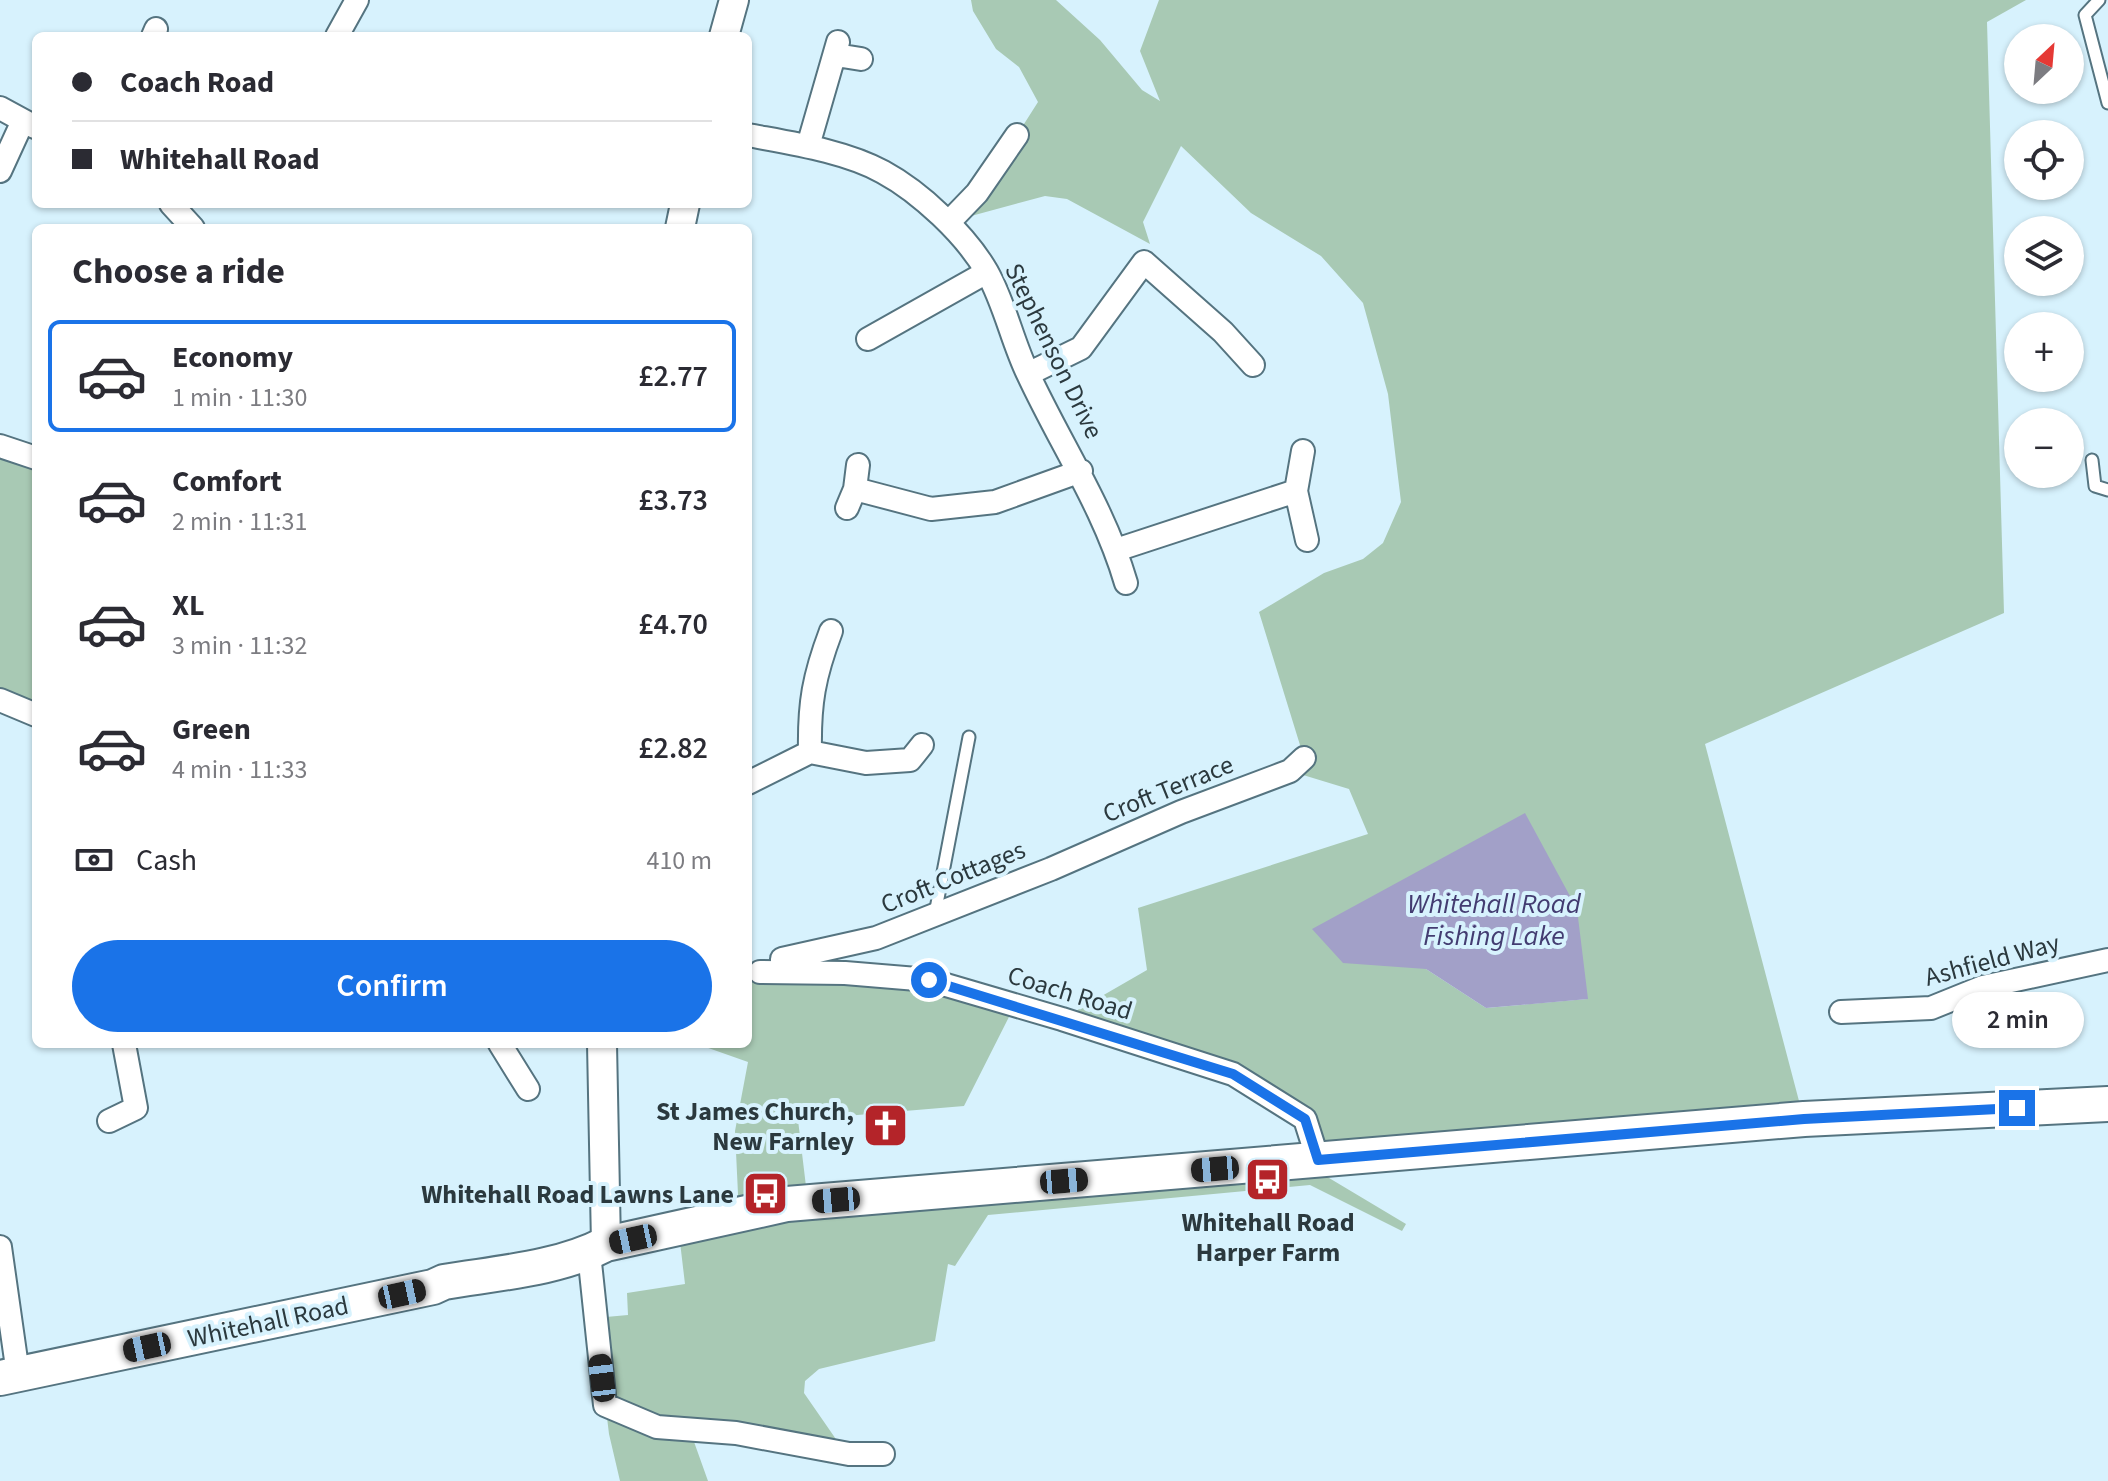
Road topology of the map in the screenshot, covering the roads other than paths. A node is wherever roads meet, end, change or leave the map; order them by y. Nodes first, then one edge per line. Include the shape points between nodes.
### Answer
1 (357, 0) edge
2 (734, 0) edge
3 (2099, 0) edge
4 (339, 32) edge
5 (725, 32) edge
6 (861, 59) dead end
7 (2108, 103) edge
8 (0, 108) edge
9 (29, 125) edge
10 (1017, 135) dead end
11 (752, 136) edge
12 (808, 146) junction
13 (0, 171) edge
14 (949, 222) junction
15 (987, 272) junction
16 (868, 339) dead end
17 (1253, 365) dead end
18 (1028, 374) junction
19 (0, 446) edge
20 (1303, 451) dead end
21 (32, 457) edge
22 (2092, 460) dead end
23 (858, 465) dead end
24 (1081, 471) junction
25 (2108, 490) edge
26 (1296, 491) junction
27 (1307, 540) dead end
28 (1116, 550) junction
29 (1126, 583) dead end
30 (831, 631) dead end
31 (0, 700) edge
32 (32, 713) edge
33 (969, 737) dead end
34 (922, 745) dead end
35 (810, 752) junction
36 (1304, 758) dead end
37 (752, 781) edge
38 (1051, 869) joint
39 (935, 915) junction
40 (2108, 960) edge
41 (771, 972) joint
42 (1841, 1012) dead end
43 (125, 1048) edge
44 (502, 1048) edge
45 (602, 1048) edge
46 (528, 1089) dead end
47 (2108, 1104) edge
48 (109, 1121) dead end
49 (1318, 1160) junction
50 (0, 1247) edge
51 (598, 1249) junction
52 (9, 1376) edge
53 (883, 1454) dead end

1 - 4 street
2 - 5 street
3 - 7 lane via 2085,15
6 - 12 street via 837,48
8 - 9 street
9 - 13 street
10 - 14 street via 977,193
11 - 12 street, Stephenson Drive
12 - 14 street, Stephenson Drive via 882,171
14 - 15 street, Stephenson Drive
15 - 16 street
15 - 18 street, Stephenson Drive
17 - 18 street via 1144,262 1081,348
18 - 24 street, Stephenson Drive
19 - 21 street
20 - 26 street
22 - 25 lane via 2092,481
23 - 24 street via 851,498 931,509 995,502
24 - 28 street, Stephenson Drive
26 - 27 street
26 - 28 street
28 - 29 street, Stephenson Drive
30 - 35 street via 814,676
31 - 32 street
33 - 39 lane
34 - 35 street via 910,760 866,763
35 - 37 street
36 - 38 street, Croft Terrace via 1290,771
38 - 39 street, Croft Cottages
39 - 41 street, Croft Cottages via 876,938 782,959
40 - 42 street, Ashfield Way via 1983,987 1931,1008
41 - 49 street, Coach Road via 929,980 1233,1074 1305,1119
43 - 48 street via 136,1108
44 - 46 street
45 - 51 street
47 - 49 main road, Whitehall Road via 1804,1119
49 - 51 main road, Whitehall Road via 787,1204
50 - 52 street
51 - 52 main road, Whitehall Road
51 - 53 street via 605,1405 657,1427 736,1433 849,1454

